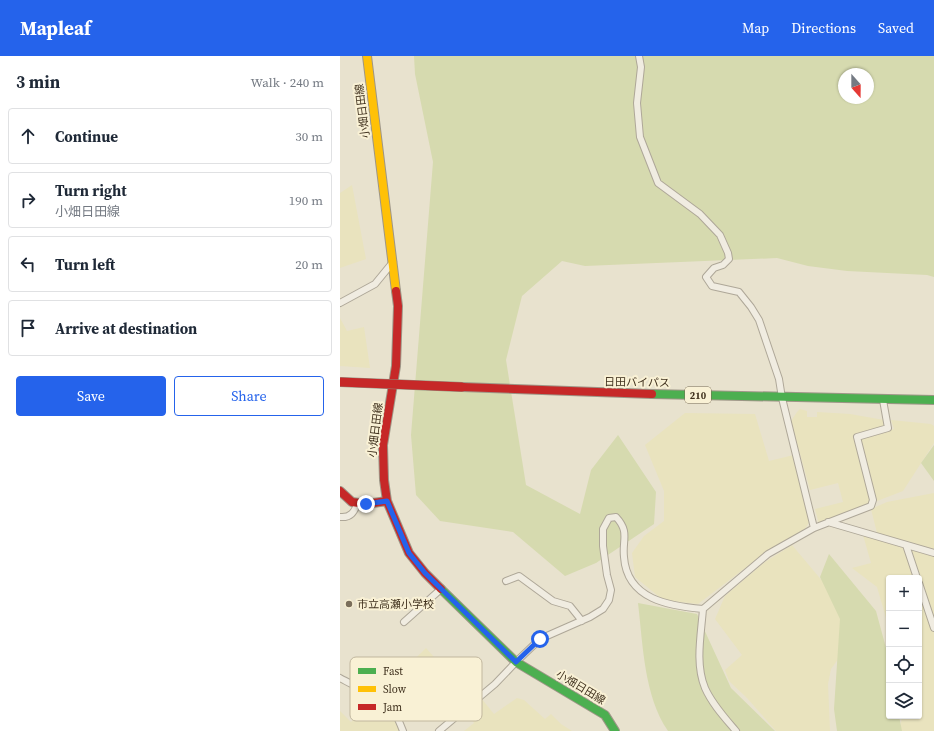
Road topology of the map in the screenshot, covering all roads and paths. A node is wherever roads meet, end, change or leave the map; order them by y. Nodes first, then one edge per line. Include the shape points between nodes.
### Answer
1 (367, 56) edge
2 (639, 56) edge
3 (393, 262) junction
4 (340, 303) edge
5 (340, 382) edge
6 (782, 398) junction
7 (883, 400) junction
8 (934, 400) edge
9 (340, 491) edge
10 (387, 501) junction
11 (358, 503) junction
12 (340, 517) edge
13 (828, 522) junction
14 (814, 528) junction
15 (906, 545) junction
16 (934, 553) edge
17 (916, 575) edge
18 (506, 581) dead end
19 (441, 589) junction
20 (922, 592) edge
21 (704, 609) junction
22 (582, 620) junction
23 (404, 622) dead end
24 (934, 628) edge
25 (516, 662) junction
26 (340, 678) edge
27 (350, 684) edge
28 (482, 695) edge
29 (399, 721) edge
30 (451, 721) edge
31 (403, 731) edge
32 (439, 731) edge
33 (615, 731) edge
34 (736, 731) edge

1 - 3 main road, 小畑日田線
2 - 6 street via 641,67 637,103 640,137 658,183 700,214 720,235 729,259 723,265 714,268 706,277 712,286 739,292 751,307 759,320 777,373
3 - 4 street via 375,284
3 - 10 main road, 小畑日田線 via 398,306 396,366 383,445
5 - 6 main road, 日田バイパス / 210, bridge
6 - 7 main road, 日田バイパス / 210
6 - 14 street
7 - 8 main road, 日田バイパス / 210
7 - 13 street via 888,428 857,437 874,500 872,506
9 - 11 main road via 352,502
10 - 11 main road
10 - 19 main road, 小畑日田線 via 409,553
11 - 12 street via 353,514 347,518
13 - 14 street
13 - 15 street
14 - 21 street via 768,554
15 - 16 street
15 - 17 street
18 - 22 street via 519,576 553,601 570,606
19 - 23 street
19 - 25 main road, 小畑日田線
20 - 24 street
21 - 22 street via 661,603 645,595 632,582 624,558 625,532 622,523 616,517 609,518 603,528 604,553 611,590 609,600 603,609
21 - 34 street via 699,650 705,688
22 - 25 street via 540,639
25 - 28 street
25 - 33 main road, 小畑日田線 via 605,716
26 - 27 street
29 - 31 street
30 - 32 street

